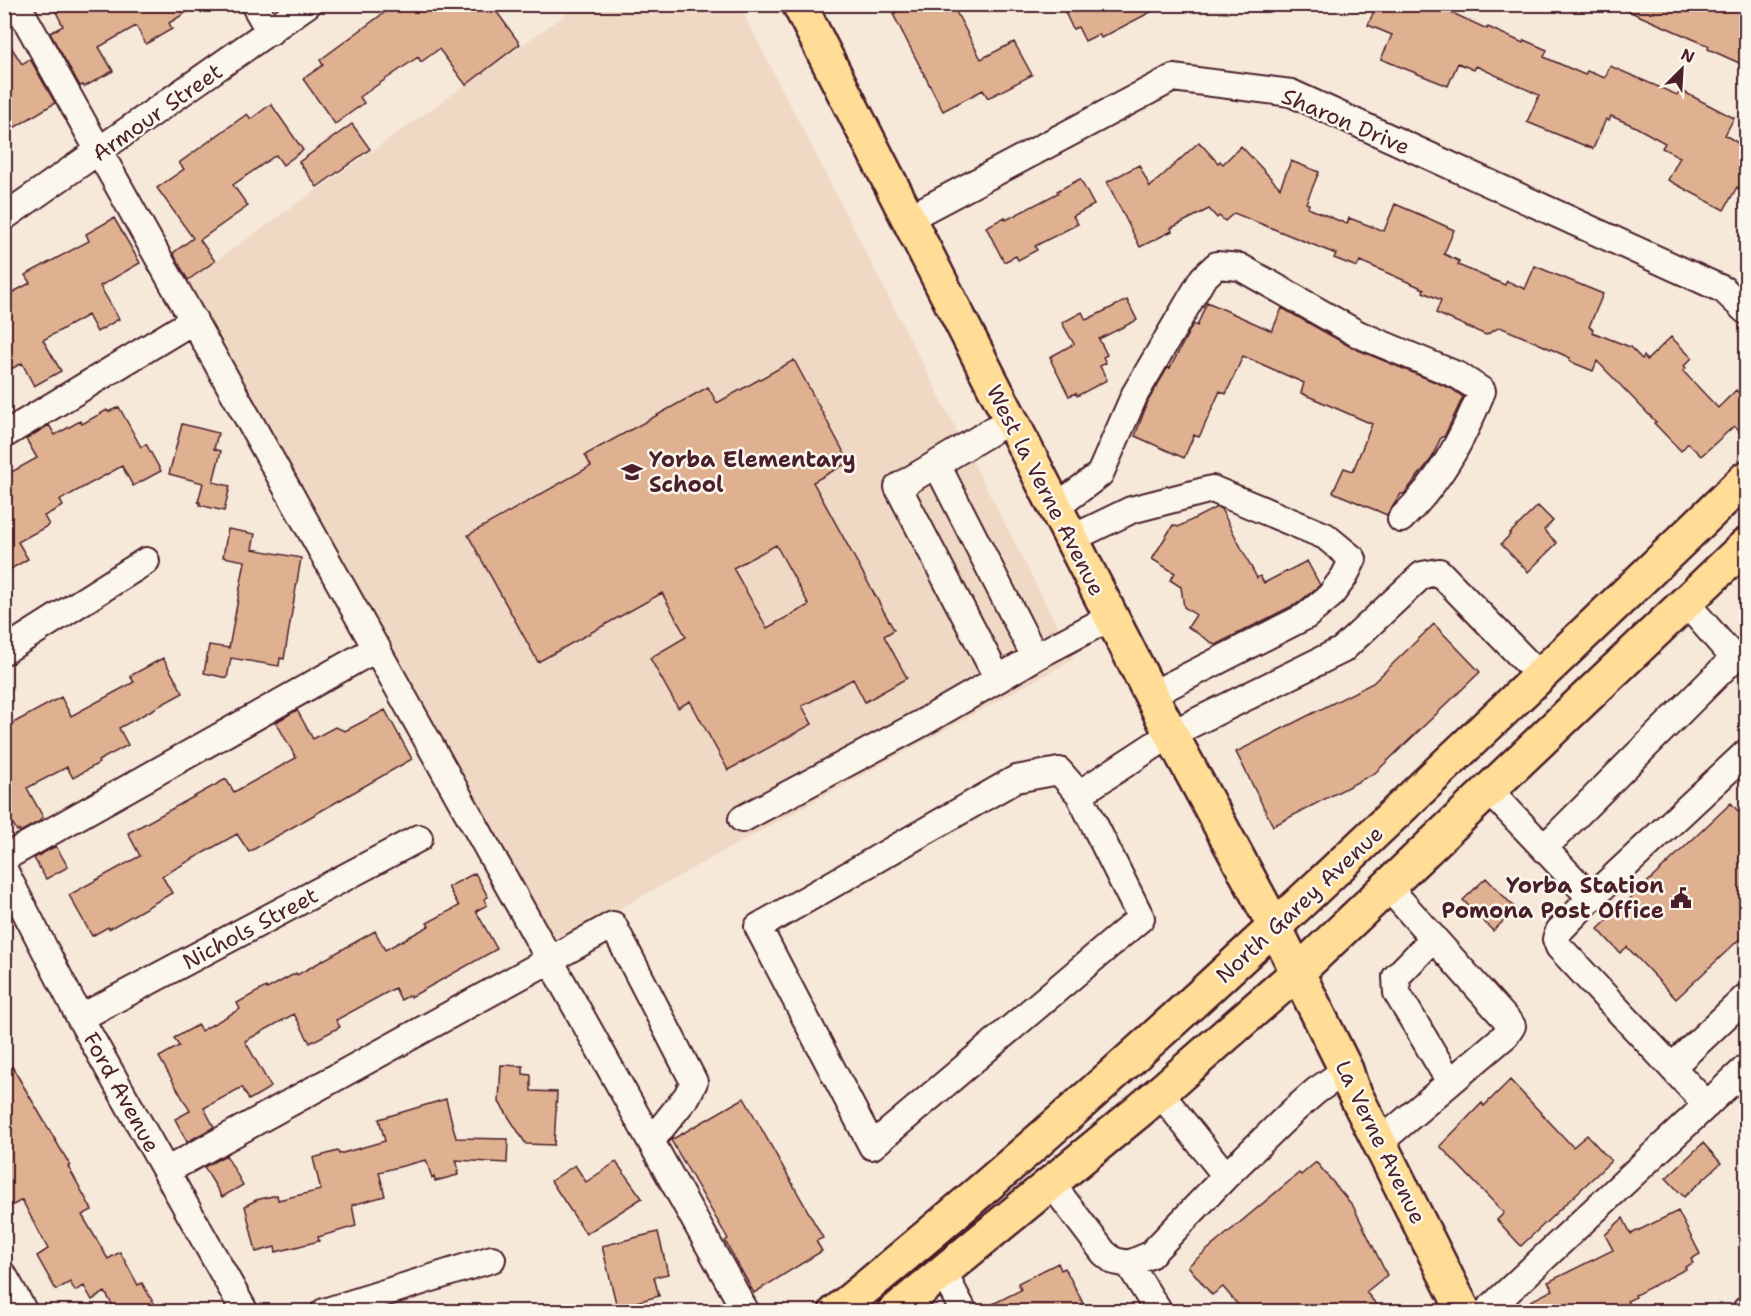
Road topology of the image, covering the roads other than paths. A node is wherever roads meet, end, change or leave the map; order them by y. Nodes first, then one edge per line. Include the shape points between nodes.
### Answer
1 (17, 4) edge
2 (254, 4) edge
3 (308, 4) edge
4 (799, 4) edge
5 (270, 32) junction
6 (101, 151) junction
7 (4, 217) edge
8 (907, 219) junction
9 (1746, 311) edge
10 (194, 320) junction
11 (1010, 420) junction
12 (4, 435) edge
13 (937, 465) junction
14 (1746, 478) edge
15 (1055, 508) junction
16 (1401, 519) dead end
17 (1071, 539) junction
18 (1746, 545) edge
19 (146, 561) dead end
20 (1686, 603) junction
21 (1110, 617) junction
22 (377, 648) junction
23 (4, 651) edge
24 (1035, 657) junction
25 (1742, 659) edge
26 (1540, 676) junction
27 (998, 679) junction
28 (1151, 695) junction
29 (1171, 734) junction
30 (1746, 753) edge
31 (1489, 790) junction
32 (1079, 794) junction
33 (742, 819) dead end
34 (419, 838) dead end
35 (1544, 848) junction
36 (4, 858) edge
37 (4, 870) edge
38 (1388, 887) junction
39 (1591, 898) junction
40 (1275, 927) junction
41 (1434, 938) junction
42 (550, 960) junction
43 (1298, 972) junction
44 (1746, 997) edge
45 (80, 1018) junction
46 (1672, 1067) junction
47 (1746, 1068) edge
48 (1346, 1070) junction
49 (1450, 1082) junction
50 (1160, 1093) junction
51 (1707, 1105) junction
52 (651, 1140) junction
53 (1380, 1142) junction
54 (166, 1171) junction
55 (1226, 1176) junction
56 (1051, 1183) junction
57 (492, 1259) dead end
58 (1129, 1264) junction
59 (943, 1272) junction
60 (4, 1276) edge
61 (1463, 1309) edge
62 (24, 1311) edge
63 (245, 1311) edge
64 (324, 1311) edge
65 (746, 1311) edge
66 (836, 1311) edge
67 (894, 1311) edge
68 (964, 1311) edge
69 (1159, 1311) edge

1 - 6 street
2 - 5 street
3 - 5 street, Armour Street
4 - 8 main road, West la Verne Avenue
5 - 6 street, Armour Street
6 - 7 street, Armour Street
6 - 10 street
8 - 9 street, Sharon Drive via 1173,78 1291,93 1724,290
8 - 11 main road, West la Verne Avenue
10 - 12 street
10 - 22 street
11 - 13 street
11 - 15 main road, West la Verne Avenue
13 - 24 street
13 - 27 street via 898,487
14 - 26 main road, North Garey Avenue
15 - 16 street via 1100,474 1135,394 1203,278 1217,265 1240,267 1358,334 1459,376 1482,391 1442,472
15 - 17 main road, West la Verne Avenue
17 - 21 main road, West la Verne Avenue
17 - 28 street via 1131,510 1212,489 1325,536 1353,559 1330,596 1306,616
18 - 20 main road, North Garey Avenue
19 - 23 street
20 - 25 street
20 - 31 main road, North Garey Avenue
21 - 24 street
21 - 28 main road, West la Verne Avenue
22 - 36 street
22 - 42 street
24 - 27 street
25 - 35 street
26 - 29 street via 1439,572 1422,575 1342,650
26 - 40 main road, North Garey Avenue
27 - 33 street
28 - 29 main road, West la Verne Avenue
29 - 32 street
29 - 40 main road, West la Verne Avenue
30 - 39 street
31 - 35 street
31 - 38 main road, North Garey Avenue
32 - 32 street via 1059,771 1016,778 758,927 872,1146 1141,918
34 - 45 street, Nichols Street
35 - 39 street
37 - 45 street, Ford Avenue
38 - 41 street
38 - 43 main road, North Garey Avenue
39 - 46 street via 1559,930 1559,947
40 - 43 main road, West la Verne Avenue
40 - 66 main road, North Garey Avenue via 1109,1079
41 - 49 street via 1396,978 1396,993
41 - 49 street via 1512,1026
42 - 52 street
42 - 52 street via 613,925 694,1082
42 - 54 street
43 - 48 main road, La Verne Avenue
43 - 50 main road, North Garey Avenue
44 - 46 street
45 - 54 street, Ford Avenue
46 - 51 street
47 - 51 street
48 - 53 main road, La Verne Avenue
48 - 55 street via 1316,1091
49 - 53 street
50 - 55 street
50 - 56 main road, North Garey Avenue
51 - 61 street
52 - 65 street
53 - 61 main road, La Verne Avenue
54 - 63 street, Ford Avenue
55 - 58 street via 1150,1255
56 - 58 street via 1104,1253
56 - 59 main road, North Garey Avenue
57 - 64 street
58 - 69 street
59 - 67 main road, North Garey Avenue
59 - 68 street
60 - 62 street

